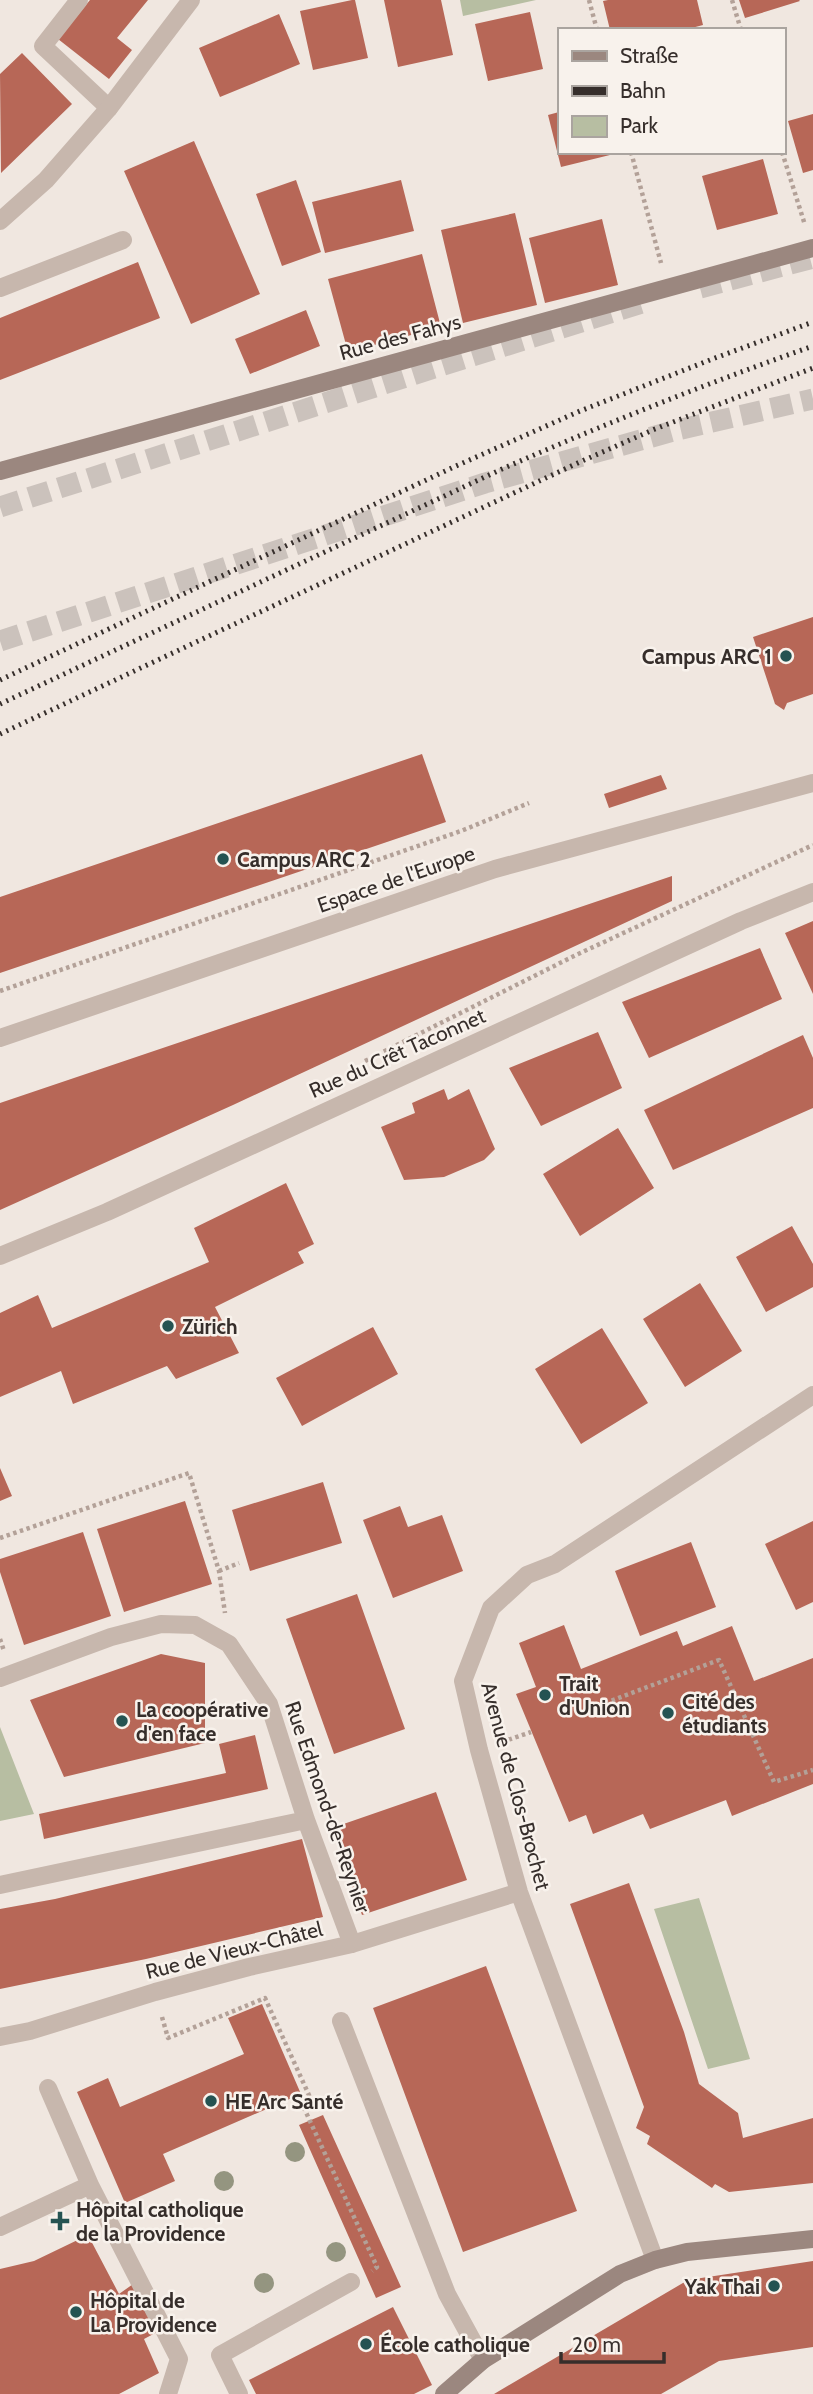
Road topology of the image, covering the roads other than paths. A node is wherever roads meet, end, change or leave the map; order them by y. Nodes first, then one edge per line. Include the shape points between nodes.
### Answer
1 (79, 0) edge
2 (191, 0) edge
3 (109, 108) junction
4 (0, 221) edge
5 (123, 240) dead end
6 (813, 248) edge
7 (0, 288) edge
8 (0, 471) edge
9 (813, 783) edge
10 (813, 892) edge
11 (0, 1038) edge
12 (0, 1256) edge
13 (813, 1395) edge
14 (0, 1678) edge
15 (306, 1820) junction
16 (0, 1885) edge
17 (519, 1892) junction
18 (352, 1944) junction
19 (341, 2021) dead end
20 (0, 2038) edge
21 (48, 2088) dead end
22 (90, 2185) junction
23 (0, 2227) edge
24 (813, 2239) edge
25 (655, 2260) junction
26 (351, 2282) road end
27 (483, 2360) junction
28 (168, 2394) edge
29 (239, 2394) edge
30 (444, 2394) edge

1 - 3 street via 43,46
2 - 3 street
3 - 4 street via 46,180
5 - 7 street
6 - 8 main road, Rue des Fahys
9 - 11 street, Espace de l'Europe via 495,869
10 - 12 street, Rue du Crêt Taconnet via 107,1212
13 - 17 street, Avenue de Clos-Brochet via 555,1564 527,1575 491,1608 463,1681
14 - 15 street, Rue Edmond-de-Reynier via 161,1623 195,1625 229,1644 269,1704
15 - 16 street
15 - 18 street, Rue Edmond-de-Reynier
17 - 18 street, Rue de Vieux-Châtel
17 - 25 street, Avenue de Clos-Brochet
18 - 20 street, Rue de Vieux-Châtel via 155,1992
19 - 27 street via 447,2294
21 - 22 street
22 - 23 street
22 - 28 street via 179,2359
24 - 25 main road via 687,2252
25 - 27 main road via 620,2274
26 - 29 street via 220,2355
27 - 30 main road

